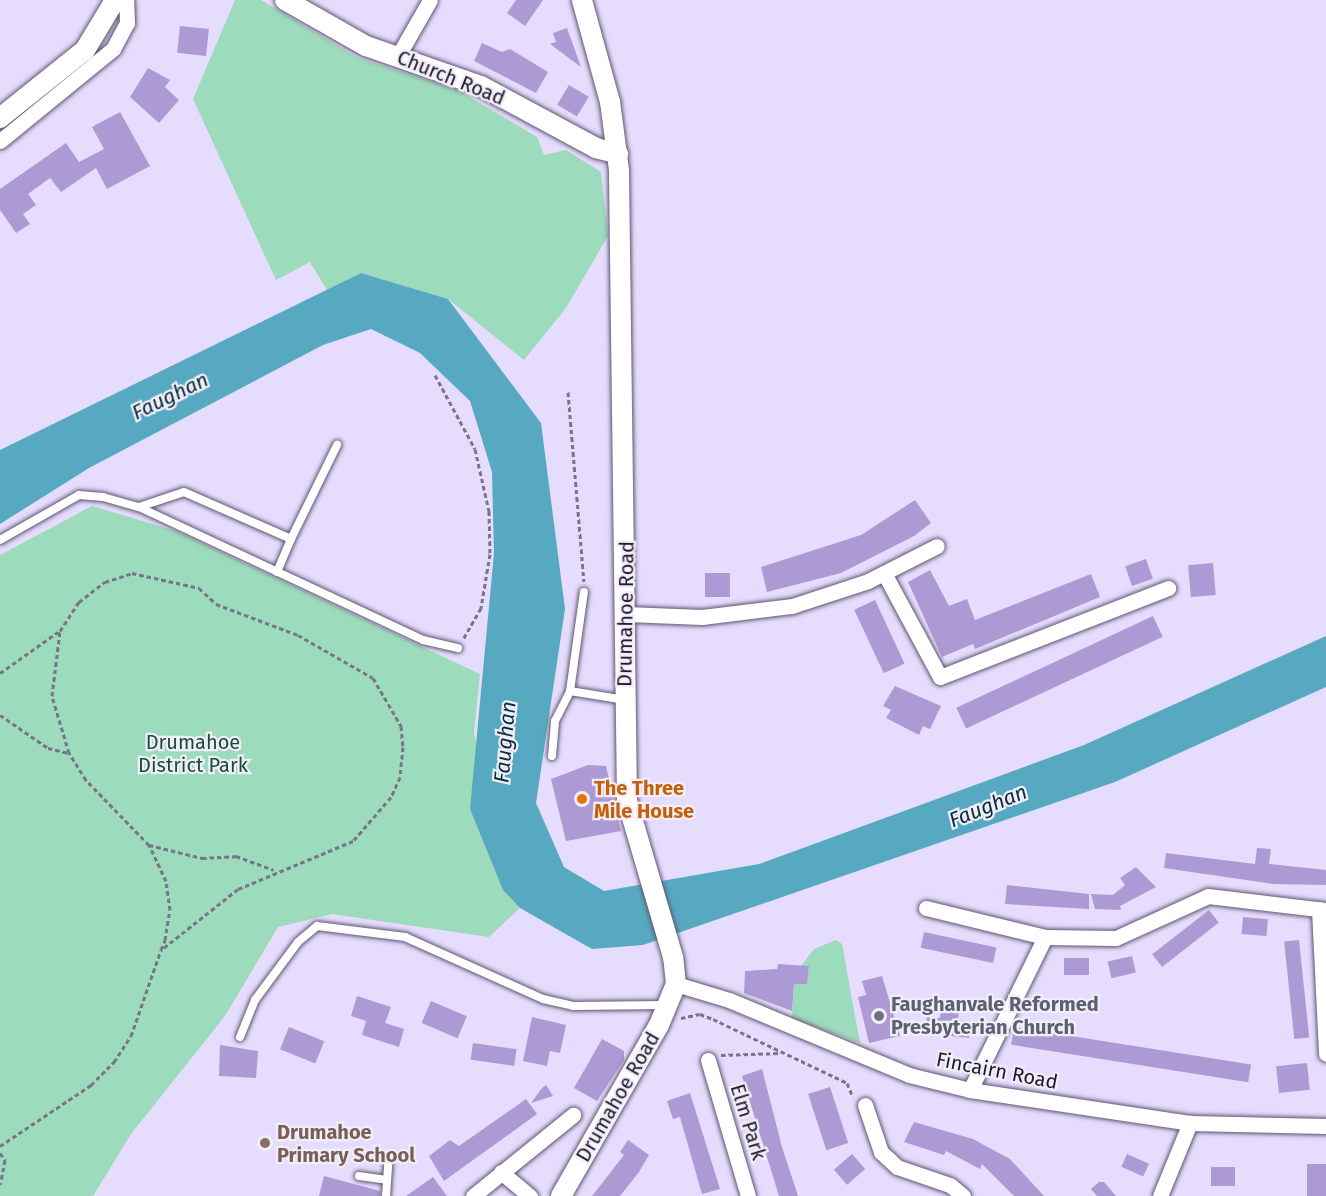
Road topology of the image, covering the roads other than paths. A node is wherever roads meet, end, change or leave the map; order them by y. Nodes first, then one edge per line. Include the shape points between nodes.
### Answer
1 (115, 0) edge
2 (126, 0) edge
3 (285, 0) edge
4 (430, 0) edge
5 (582, 0) edge
6 (85, 50) junction
7 (399, 56) junction
8 (98, 65) junction
9 (0, 118) edge
10 (0, 141) edge
11 (618, 154) junction
12 (337, 445) dead end
13 (139, 507) junction
14 (291, 539) junction
15 (0, 540) edge
16 (937, 546) dead end
17 (277, 572) junction
18 (884, 573) junction
19 (1168, 588) dead end
20 (584, 592) road end
21 (626, 614) junction
22 (458, 648) road end
23 (570, 691) junction
24 (625, 700) junction
25 (552, 756) dead end
26 (926, 908) dead end
27 (1323, 910) edge
28 (1044, 936) junction
29 (676, 984) junction
30 (670, 1005) junction
31 (240, 1037) dead end
32 (1326, 1054) edge
33 (708, 1060) road end
34 (970, 1090) junction
35 (865, 1105) road end
36 (573, 1115) dead end
37 (1190, 1123) junction
38 (1326, 1126) edge
39 (388, 1164) dead end
40 (501, 1172) junction
41 (359, 1176) dead end
42 (387, 1180) junction
43 (386, 1196) edge
44 (473, 1196) edge
45 (530, 1196) edge
46 (561, 1196) edge
47 (748, 1196) edge
48 (963, 1196) edge
49 (1160, 1196) edge

1 - 6 street
2 - 8 street via 127,22
3 - 7 street, Church Road via 366,46
4 - 7 street
5 - 11 street, Drumahoe Road
6 - 8 street
6 - 9 street
7 - 11 street, Church Road via 481,86 596,148
8 - 10 street
11 - 21 street, Drumahoe Road
12 - 14 lane
13 - 14 lane via 184,492
13 - 15 lane via 79,495
13 - 17 lane
14 - 17 lane
16 - 18 street
17 - 22 lane via 423,640
18 - 19 street via 940,677
18 - 21 street via 792,606 702,617
20 - 23 lane
21 - 24 street, Drumahoe Road
23 - 24 lane
23 - 25 lane via 555,721
24 - 29 street, Drumahoe Road via 627,801 673,957
26 - 28 street
27 - 28 street via 1208,896 1116,938
27 - 32 street
28 - 34 street
29 - 30 street, Drumahoe Road
29 - 34 street, Fincairn Road via 729,1000 909,1074
30 - 31 lane via 573,1006 543,999 405,937 317,926 298,942 255,1000
30 - 46 street, Drumahoe Road
33 - 47 street, Elm Park
34 - 37 street, Fincairn Road
35 - 48 street via 881,1152 897,1167 950,1185
36 - 40 street
37 - 38 street, Fincairn Road
37 - 49 street
39 - 42 lane
40 - 44 street
40 - 45 street
41 - 42 lane
42 - 43 lane

